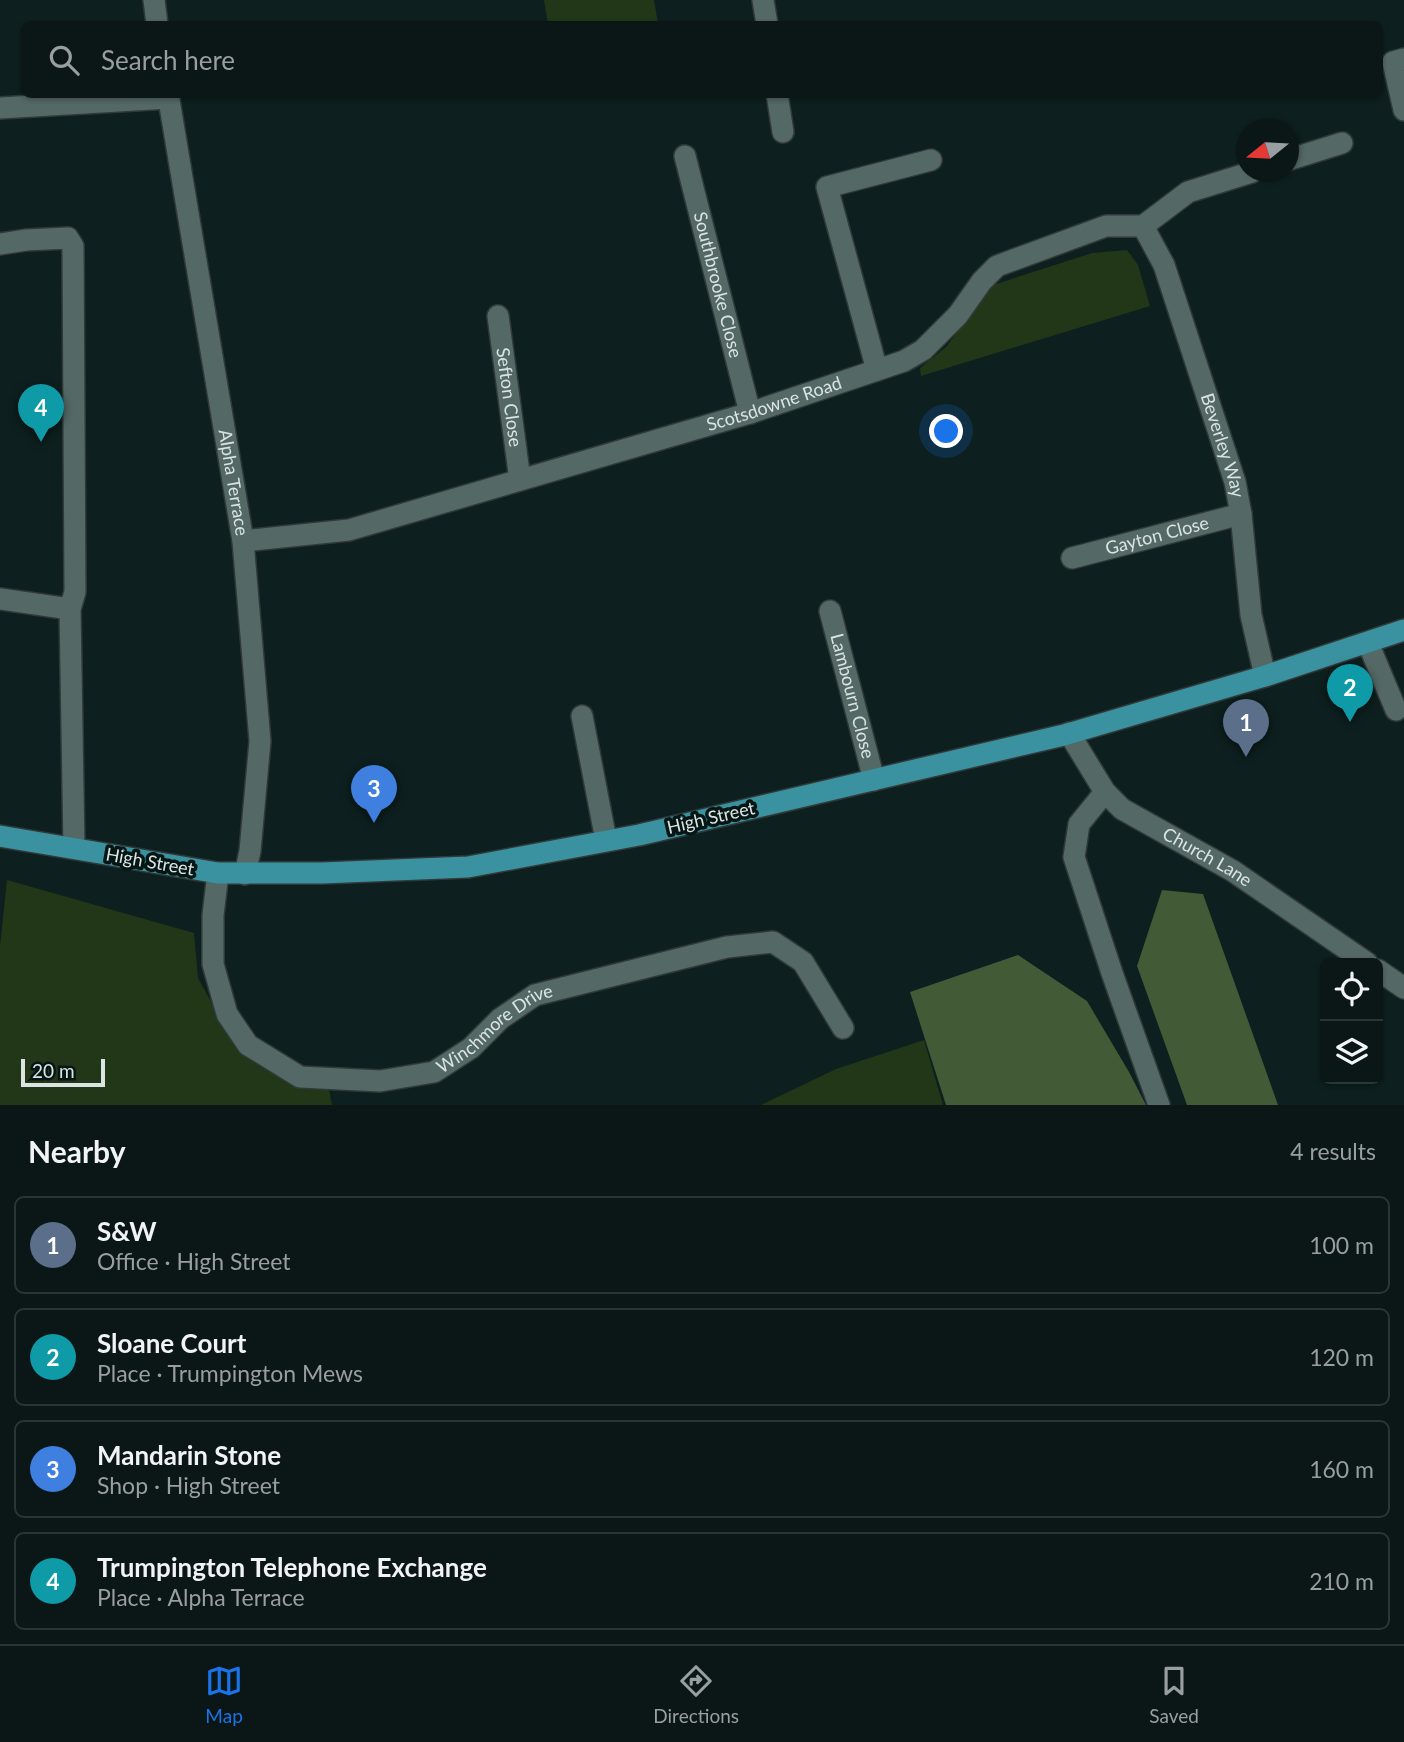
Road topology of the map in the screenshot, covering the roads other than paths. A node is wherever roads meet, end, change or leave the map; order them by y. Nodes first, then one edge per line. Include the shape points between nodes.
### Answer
1 (154, 0) edge
2 (763, 0) edge
3 (158, 21) edge
4 (766, 21) edge
5 (1404, 60) edge
6 (141, 98) edge
7 (169, 98) edge
8 (778, 98) edge
9 (0, 108) edge
10 (1404, 110) edge
11 (783, 132) dead end
12 (1342, 144) dead end
13 (685, 156) dead end
14 (1299, 157) edge
15 (931, 160) dead end
16 (1236, 177) edge
17 (1143, 226) junction
18 (0, 244) edge
19 (498, 316) dead end
20 (877, 370) junction
21 (750, 414) junction
22 (520, 480) junction
23 (1241, 514) junction
24 (243, 541) junction
25 (1072, 558) dead end
26 (0, 598) edge
27 (70, 609) junction
28 (830, 611) dead end
29 (1404, 630) edge
30 (1368, 643) junction
31 (1265, 676) junction
32 (1396, 710) dead end
33 (582, 716) dead end
34 (1069, 733) junction
35 (874, 780) junction
36 (1105, 792) junction
37 (0, 836) edge
38 (606, 840) junction
39 (74, 848) junction
40 (218, 873) junction
41 (245, 874) junction
42 (1360, 958) edge
43 (1383, 973) edge
44 (1404, 988) edge
45 (844, 1028) dead end
46 (1159, 1105) edge

1 - 3 street
2 - 4 street
5 - 10 street via 1393,62
6 - 9 street
7 - 24 street, Alpha Terrace
8 - 11 street
12 - 14 street
13 - 21 street, Southbrooke Close
15 - 20 street via 827,187
16 - 17 street via 1188,192
17 - 20 street, Scotsdowne Road via 1106,226 997,266 923,350
17 - 23 street, Beverley Way via 1164,265 1235,482
18 - 27 street via 68,238 74,246 75,592
19 - 22 street, Sefton Close
20 - 21 street, Scotsdowne Road
21 - 22 street, Scotsdowne Road
22 - 24 street, Scotsdowne Road via 349,530
23 - 25 street, Gayton Close
23 - 31 street, Beverley Way via 1251,615
24 - 41 street, Alpha Terrace via 260,741
26 - 27 street
27 - 39 street
28 - 35 street, Lambourn Close
29 - 30 main road, High Street
30 - 31 main road, High Street
30 - 32 street
31 - 34 main road, High Street
33 - 38 street
34 - 35 main road, High Street
34 - 36 street, Church Lane
35 - 38 main road, High Street
36 - 42 street, Church Lane via 1122,809 1233,871
36 - 46 street via 1079,824 1074,857
37 - 39 main road, High Street
38 - 41 main road, High Street via 468,867
39 - 40 main road, High Street
40 - 41 main road, High Street
40 - 45 street, Winchmore Drive via 214,964 227,1014 248,1045 300,1077 380,1081 433,1072 535,996 727,947 773,942 803,962
43 - 44 street

